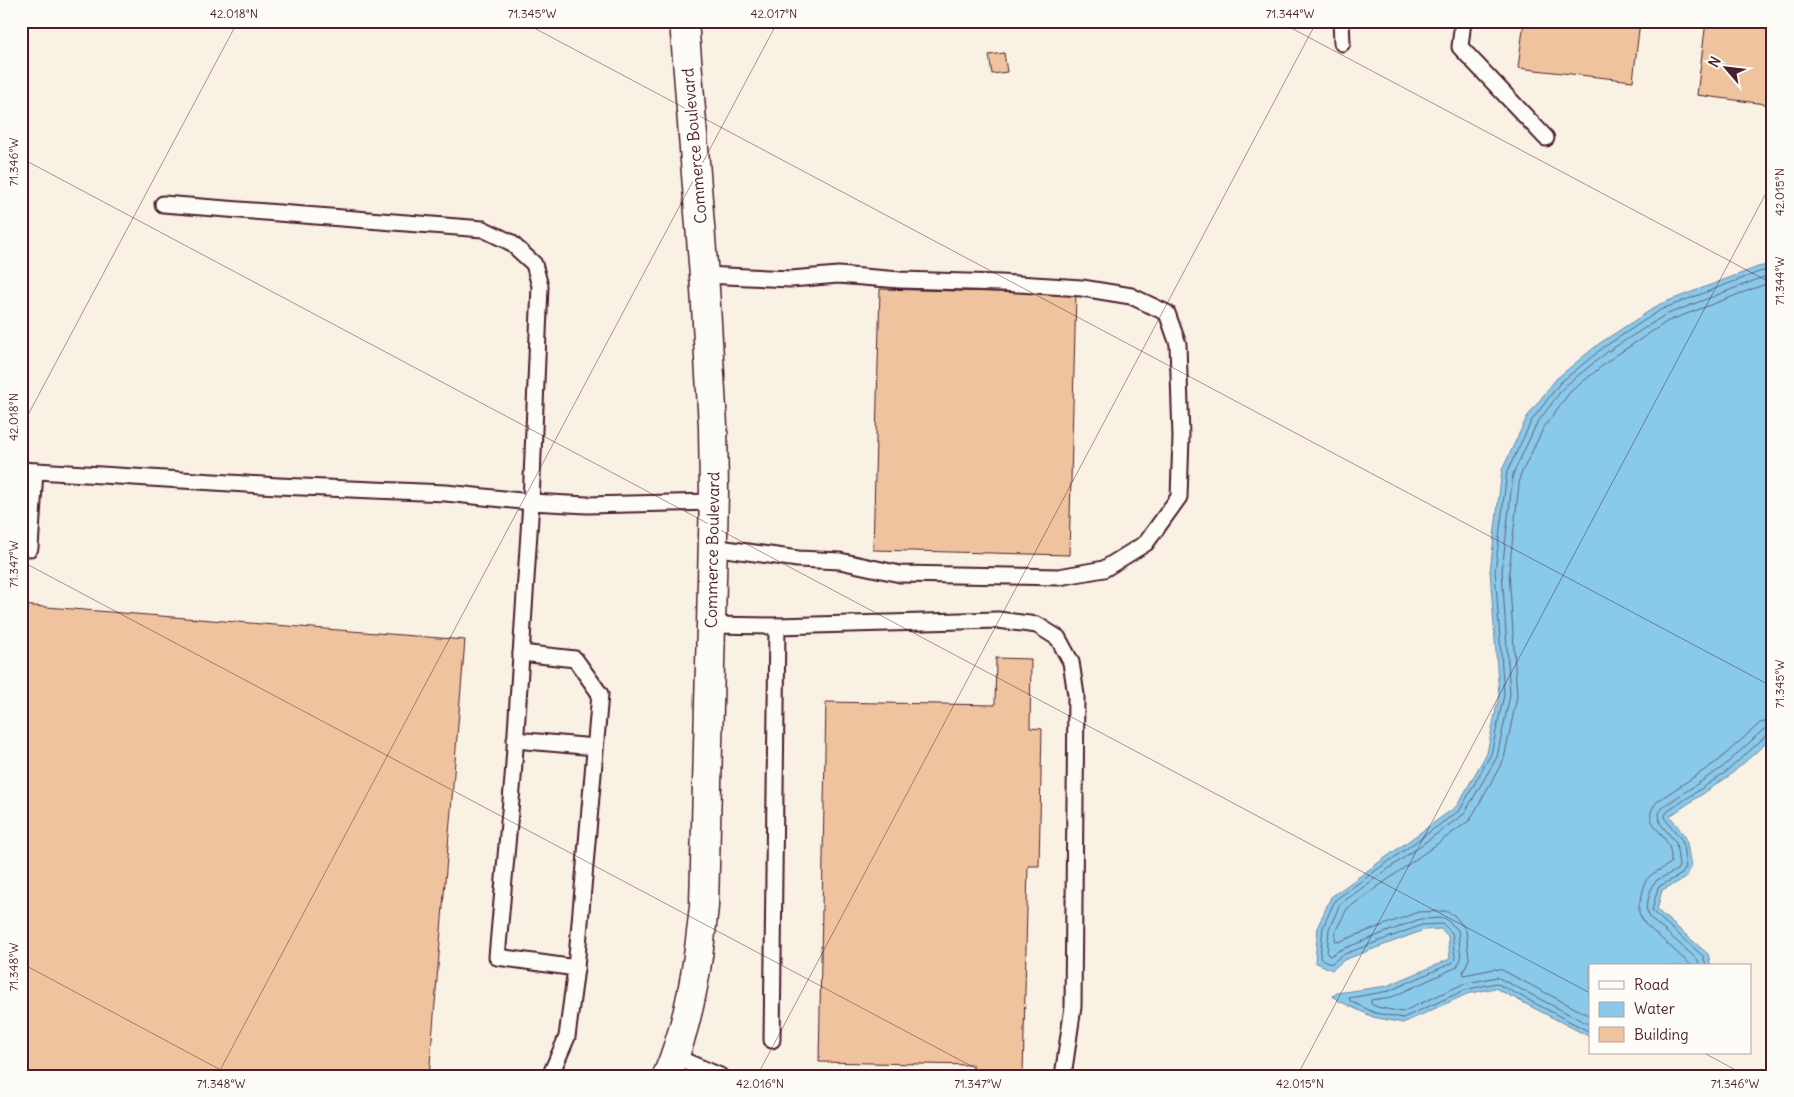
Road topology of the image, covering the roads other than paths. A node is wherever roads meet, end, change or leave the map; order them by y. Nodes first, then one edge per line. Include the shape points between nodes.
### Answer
1 (684, 21) edge
2 (1342, 21) edge
3 (1463, 21) edge
4 (1342, 43) dead end
5 (1546, 138) dead end
6 (163, 204) dead end
7 (704, 275) junction
8 (28, 470) edge
9 (531, 502) junction
10 (714, 502) junction
11 (712, 547) junction
12 (30, 548) dead end
13 (712, 625) junction
14 (777, 626) junction
15 (520, 653) junction
16 (516, 740) junction
17 (595, 747) junction
18 (576, 968) junction
19 (772, 1040) dead end
20 (671, 1066) edge
21 (550, 1076) edge
22 (720, 1076) edge
23 (1063, 1076) edge

1 - 7 street, Commerce Boulevard
2 - 4 lane
3 - 5 lane via 1460,47
6 - 9 lane via 483,229 510,242 534,264 540,286
7 - 10 street, Commerce Boulevard
7 - 11 lane via 791,279 838,275 1001,283 1082,288 1130,296 1167,313 1178,344 1181,428 1179,496 1146,543 1104,569 1059,577 900,574 840,562
8 - 9 lane via 446,493
8 - 12 lane
9 - 10 lane via 587,505
9 - 15 lane
10 - 11 street, Commerce Boulevard
11 - 13 street, Commerce Boulevard
13 - 14 lane
13 - 20 street, Commerce Boulevard via 704,906 698,966 687,1021
14 - 19 lane
14 - 23 lane via 998,620 1037,625 1058,638 1071,662 1076,695 1073,1007
15 - 16 lane
15 - 17 lane via 575,659 600,694
16 - 17 lane
16 - 18 lane via 497,957
17 - 18 lane
18 - 21 lane via 567,1037
20 - 22 lane

